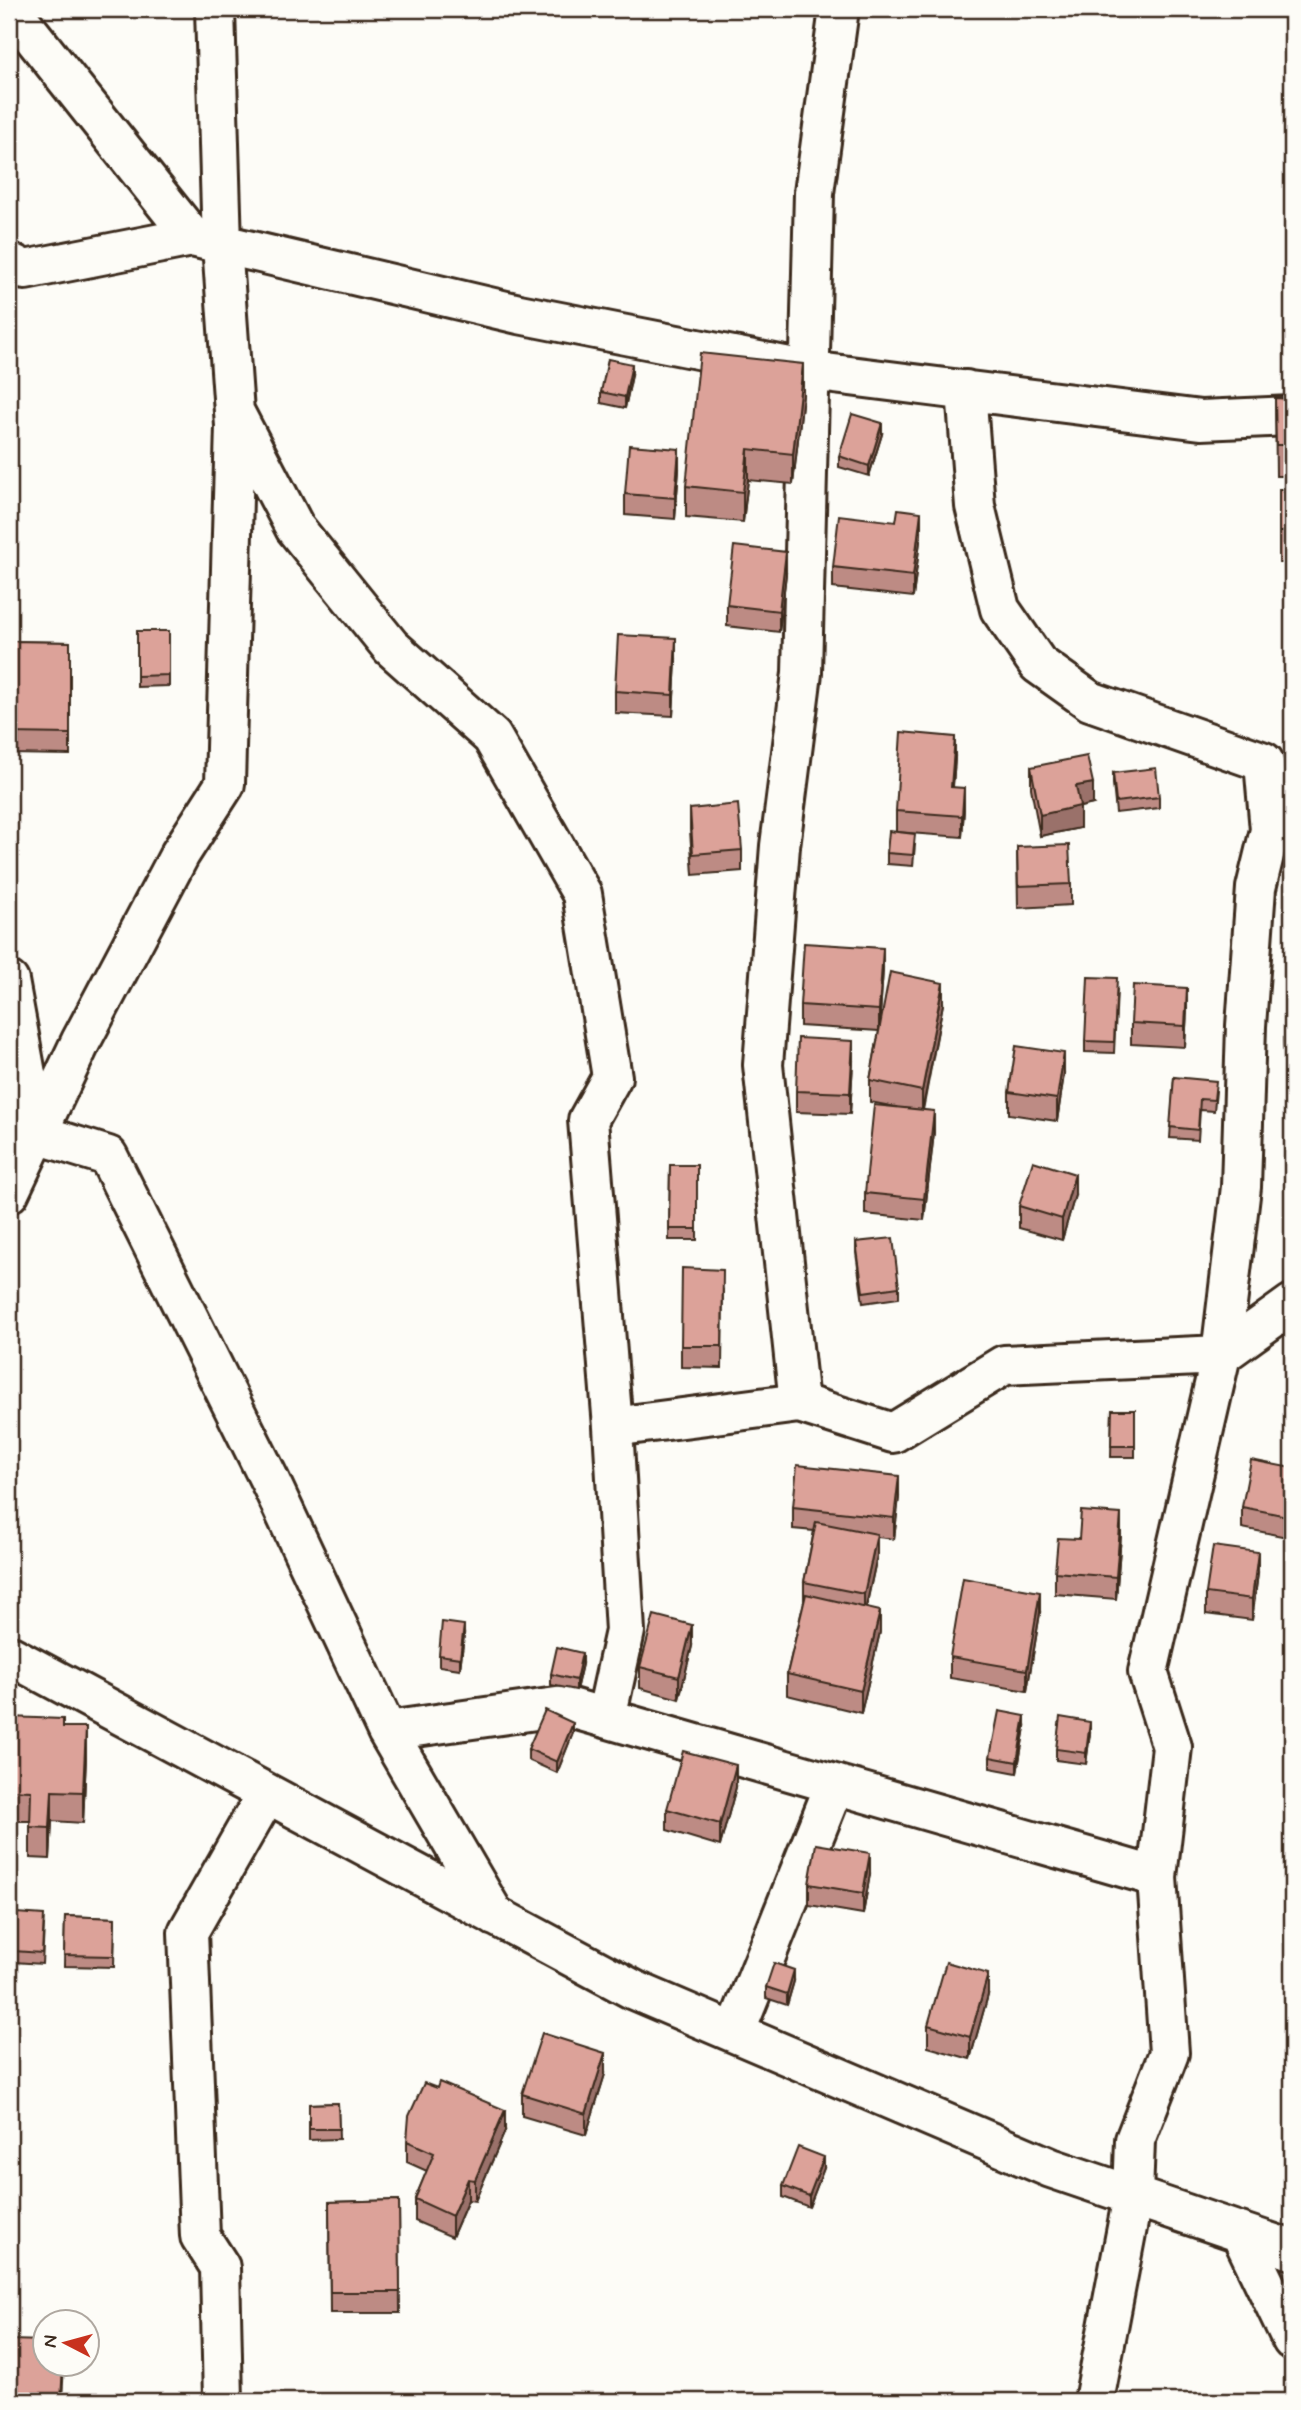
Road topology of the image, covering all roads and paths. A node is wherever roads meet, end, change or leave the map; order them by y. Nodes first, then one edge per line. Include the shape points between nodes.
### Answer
1 (11, 9) edge
2 (215, 9) edge
3 (839, 9) edge
4 (207, 241) junction
5 (9, 261) edge
6 (810, 370) junction
7 (966, 390) junction
8 (234, 411) junction
9 (1292, 416) edge
10 (1270, 830) junction
11 (1292, 863) edge
12 (9, 981) edge
13 (37, 1134) junction
14 (9, 1193) edge
15 (1292, 1304) edge
16 (1221, 1355) junction
17 (799, 1403) junction
18 (613, 1427) junction
19 (9, 1655) edge
20 (606, 1718) junction
21 (387, 1731) junction
22 (835, 1784) junction
23 (266, 1795) junction
24 (1157, 1877) junction
25 (495, 1916) junction
26 (735, 2033) junction
27 (1133, 2196) junction
28 (1240, 2232) junction
29 (1292, 2250) edge
30 (1292, 2340) edge
31 (223, 2401) edge
32 (1094, 2401) edge

1 - 4 street
2 - 4 street
3 - 6 street via 814,193
4 - 5 street via 25,270
4 - 6 street via 519,314
4 - 8 street
6 - 7 street
6 - 17 street via 802,673 780,846 763,1065
7 - 9 street via 1201,420
7 - 10 street via 975,506 1000,609 1038,664 1090,701 1264,762
8 - 13 street via 225,785 168,877 80,1041
8 - 18 street via 295,528 391,647 492,737 582,894 612,1077 588,1120
10 - 11 street
10 - 16 street via 1256,888 1241,1187
12 - 13 street
13 - 14 street
13 - 21 street via 108,1156 270,1481
15 - 16 street
16 - 17 street via 1003,1365 893,1433
16 - 24 street via 1148,1672 1172,1747
17 - 18 street
18 - 20 street via 625,1632
19 - 23 street
20 - 21 street via 564,1706
20 - 22 street
21 - 25 street
22 - 24 street
22 - 26 street
23 - 25 street
23 - 31 street via 188,1932 200,2236 220,2267
24 - 27 street via 1169,2053 1135,2140
25 - 26 street via 634,1990
26 - 27 street via 1051,2168
27 - 28 street
27 - 32 street
28 - 29 street
28 - 30 street

